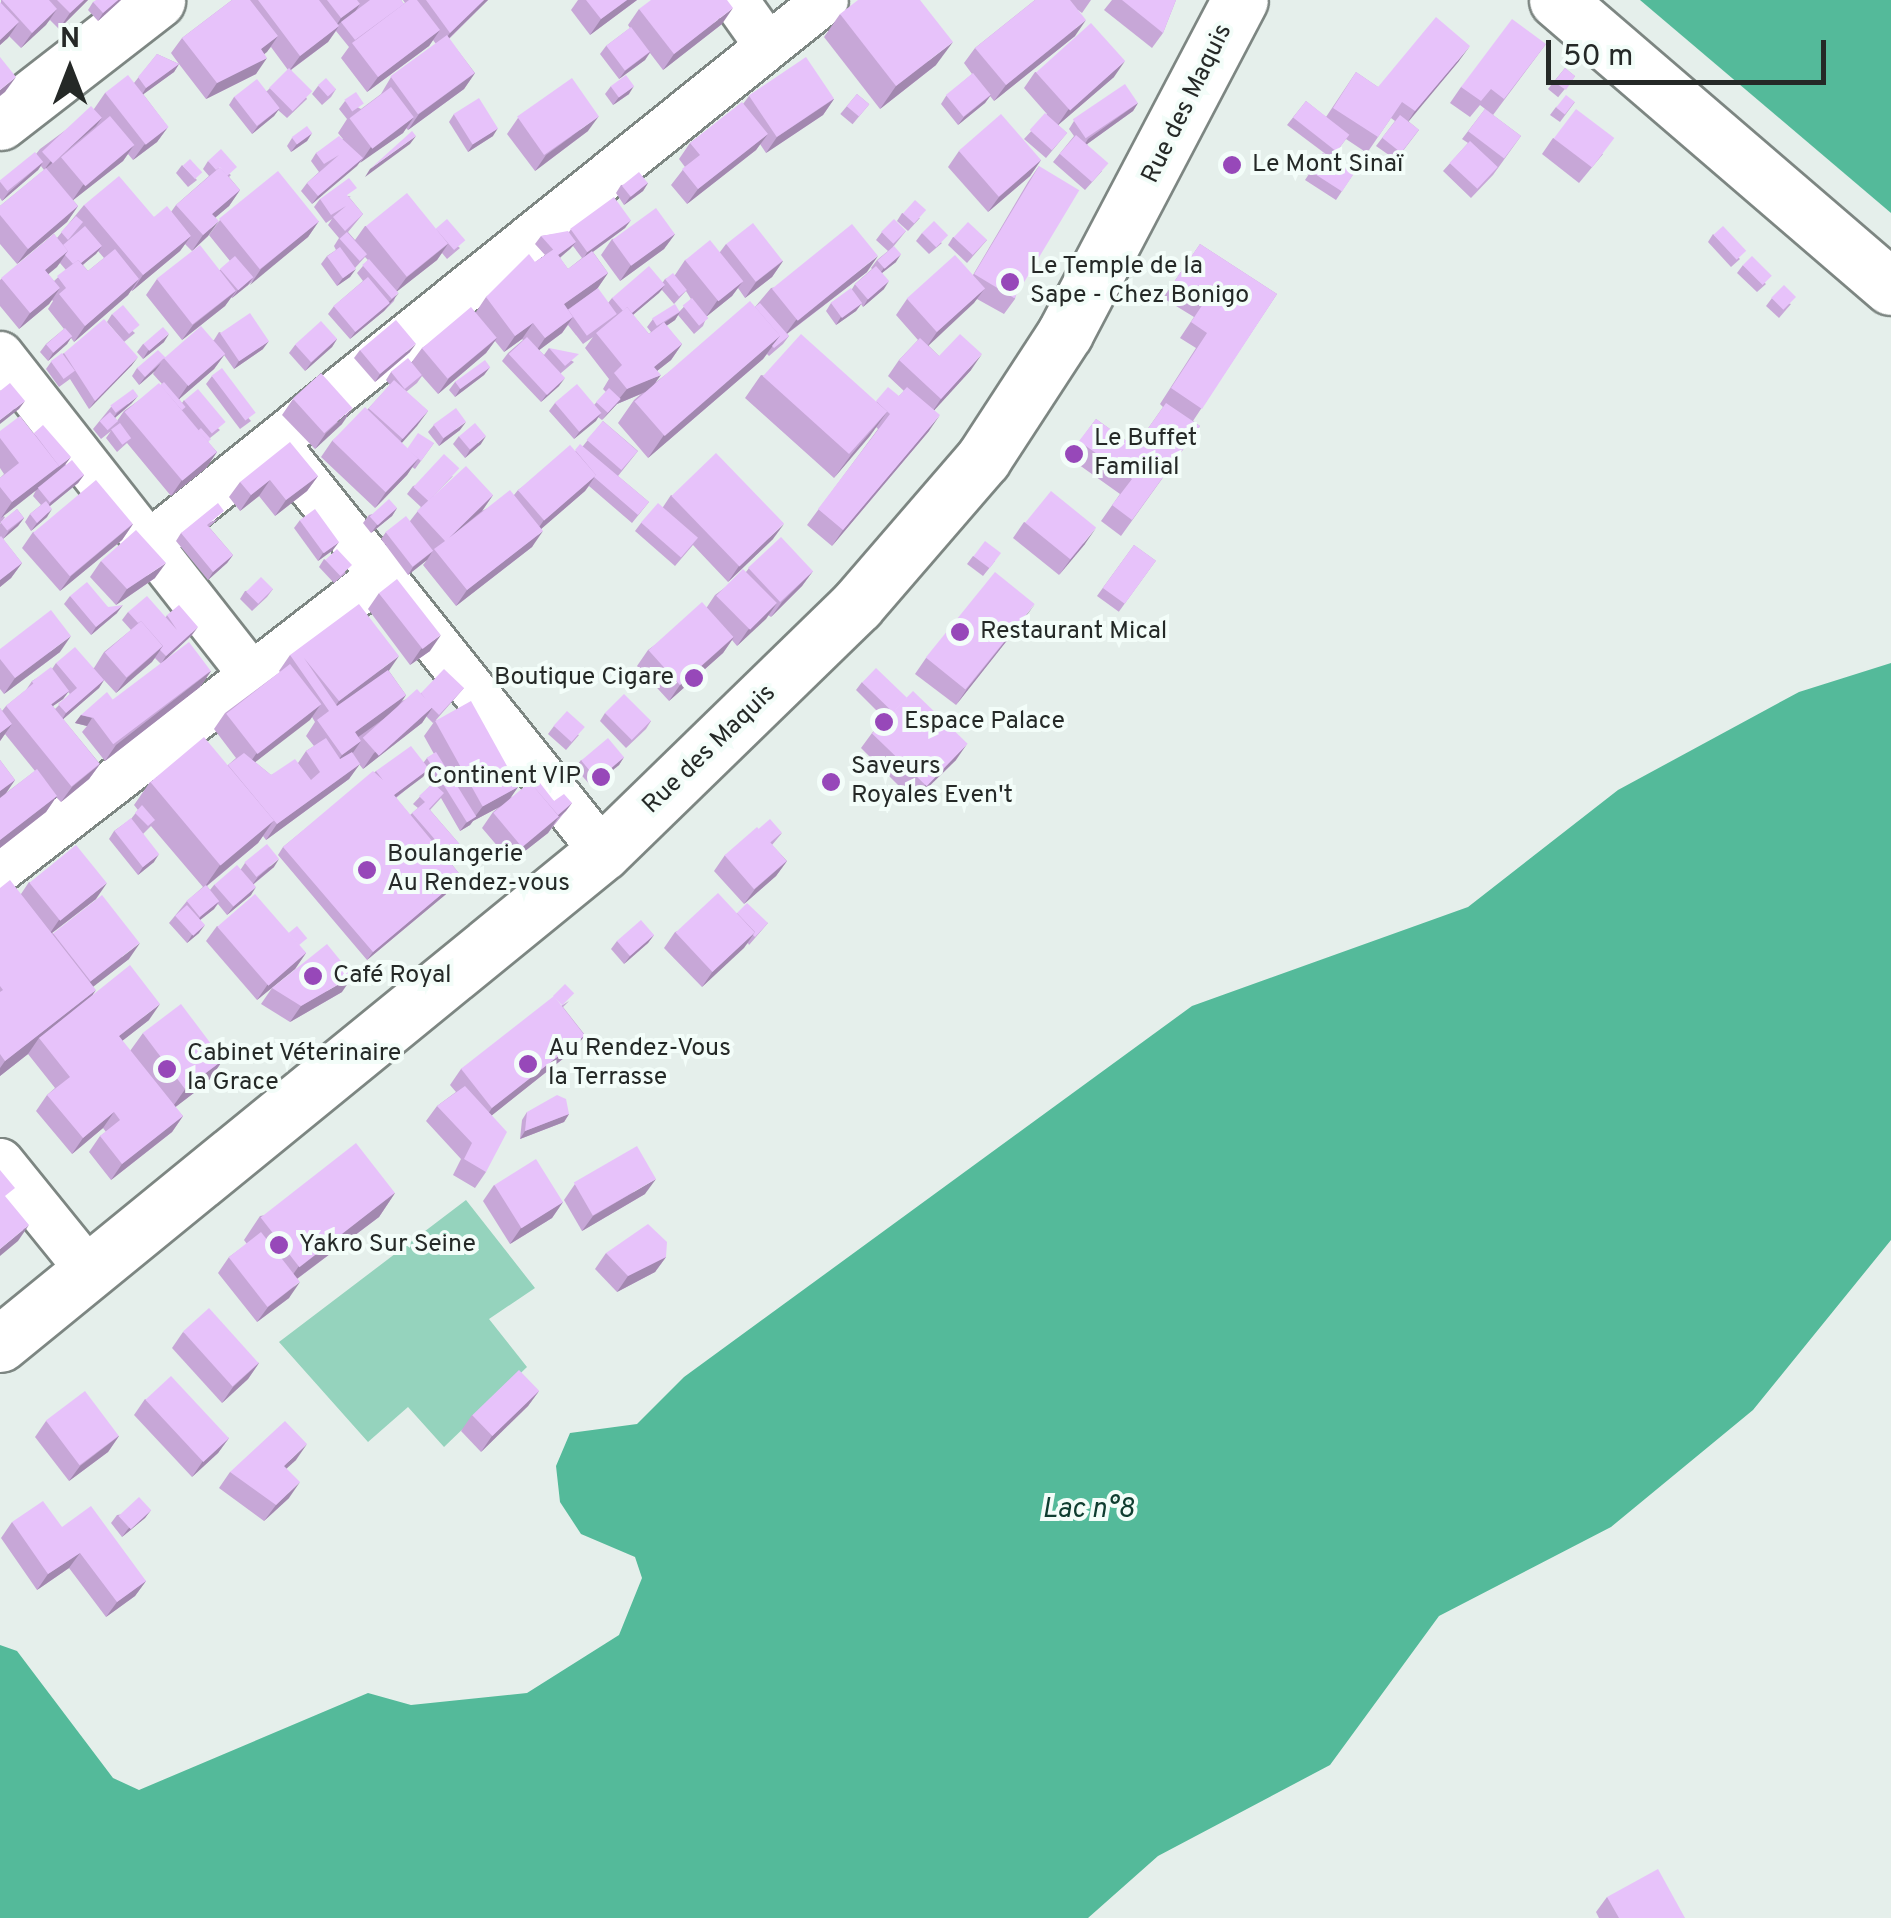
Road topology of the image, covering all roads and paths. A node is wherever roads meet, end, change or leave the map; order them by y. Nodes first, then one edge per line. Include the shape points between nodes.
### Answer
1 (157, 0) edge
2 (734, 0) edge
3 (825, 0) edge
4 (1240, 0) edge
5 (1557, 0) edge
6 (767, 45) junction
7 (0, 122) edge
8 (1891, 287) edge
9 (0, 354) edge
10 (276, 444) junction
11 (151, 541) junction
12 (381, 574) junction
13 (249, 672) junction
14 (603, 852) junction
15 (0, 869) edge
16 (0, 1161) edge
17 (90, 1272) junction
18 (0, 1344) edge

1 - 7 street
2 - 6 street
3 - 6 street
4 - 14 street, Rue des Maquis via 1136,209 983,459 857,605
5 - 8 street
6 - 10 street
9 - 11 street
10 - 11 street
10 - 12 street
11 - 13 street
12 - 13 street
12 - 14 street
13 - 15 street
14 - 17 street, Rue des Maquis
16 - 17 street
17 - 18 street, Rue des Maquis

